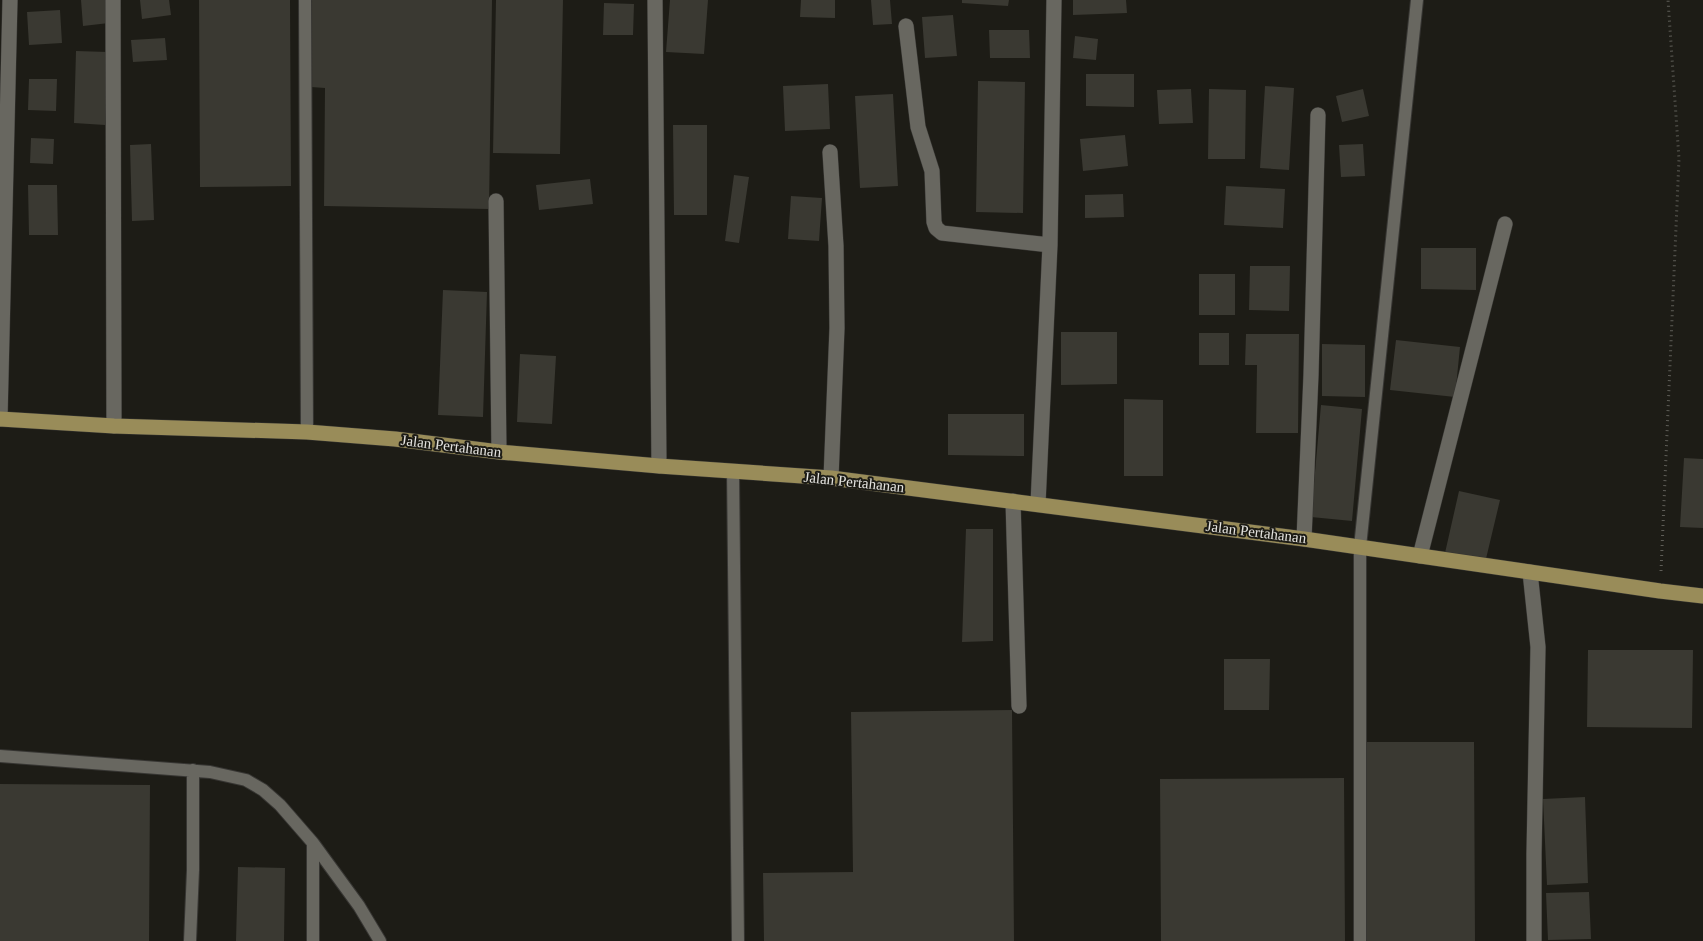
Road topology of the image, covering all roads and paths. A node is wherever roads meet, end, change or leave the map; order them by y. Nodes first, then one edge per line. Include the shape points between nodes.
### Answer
1 (10, 0) edge
2 (113, 0) edge
3 (305, 0) edge
4 (655, 0) edge
5 (1054, 0) edge
6 (1417, 0) edge
7 (1668, 0) edge
8 (906, 26) dead end
9 (1318, 115) dead end
10 (830, 152) dead end
11 (496, 201) dead end
12 (1505, 224) dead end
13 (1050, 245) junction
14 (0, 419) edge
15 (114, 426) junction
16 (307, 432) junction
17 (499, 452) junction
18 (659, 466) junction
19 (733, 471) junction
20 (831, 478) junction
21 (1013, 501) junction
22 (1038, 504) junction
23 (1304, 538) junction
24 (1360, 546) junction
25 (1420, 556) junction
26 (1530, 572) junction
27 (1660, 592) junction
28 (1703, 596) edge
29 (1019, 706) dead end
30 (0, 756) edge
31 (193, 770) junction
32 (314, 844) junction
33 (190, 941) edge
34 (313, 941) edge
35 (380, 941) edge
36 (738, 941) edge
37 (1360, 941) edge
38 (1534, 941) edge

1 - 14 street
2 - 15 street
3 - 16 lane
4 - 18 street
5 - 13 street
6 - 24 lane
7 - 27 path via 1679,159
8 - 13 street via 918,127 932,171 936,228 942,233
9 - 23 street
10 - 20 street via 837,318
11 - 17 street
12 - 25 street
13 - 22 street
14 - 15 main road, Jalan Pertahanan
15 - 16 main road, Jalan Pertahanan
16 - 17 main road, Jalan Pertahanan
17 - 18 main road, Jalan Pertahanan
18 - 19 main road, Jalan Pertahanan
19 - 20 main road, Jalan Pertahanan
19 - 36 lane
20 - 21 main road, Jalan Pertahanan
21 - 22 main road, Jalan Pertahanan
21 - 29 street
22 - 23 main road, Jalan Pertahanan
23 - 24 main road, Jalan Pertahanan
24 - 25 main road, Jalan Pertahanan
24 - 37 lane
25 - 26 main road, Jalan Pertahanan
26 - 27 main road, Jalan Pertahanan
26 - 38 street via 1538,647
27 - 28 main road, Jalan Pertahanan
30 - 31 lane
31 - 32 lane via 230,775 263,790
31 - 33 lane
32 - 34 lane
32 - 35 lane

